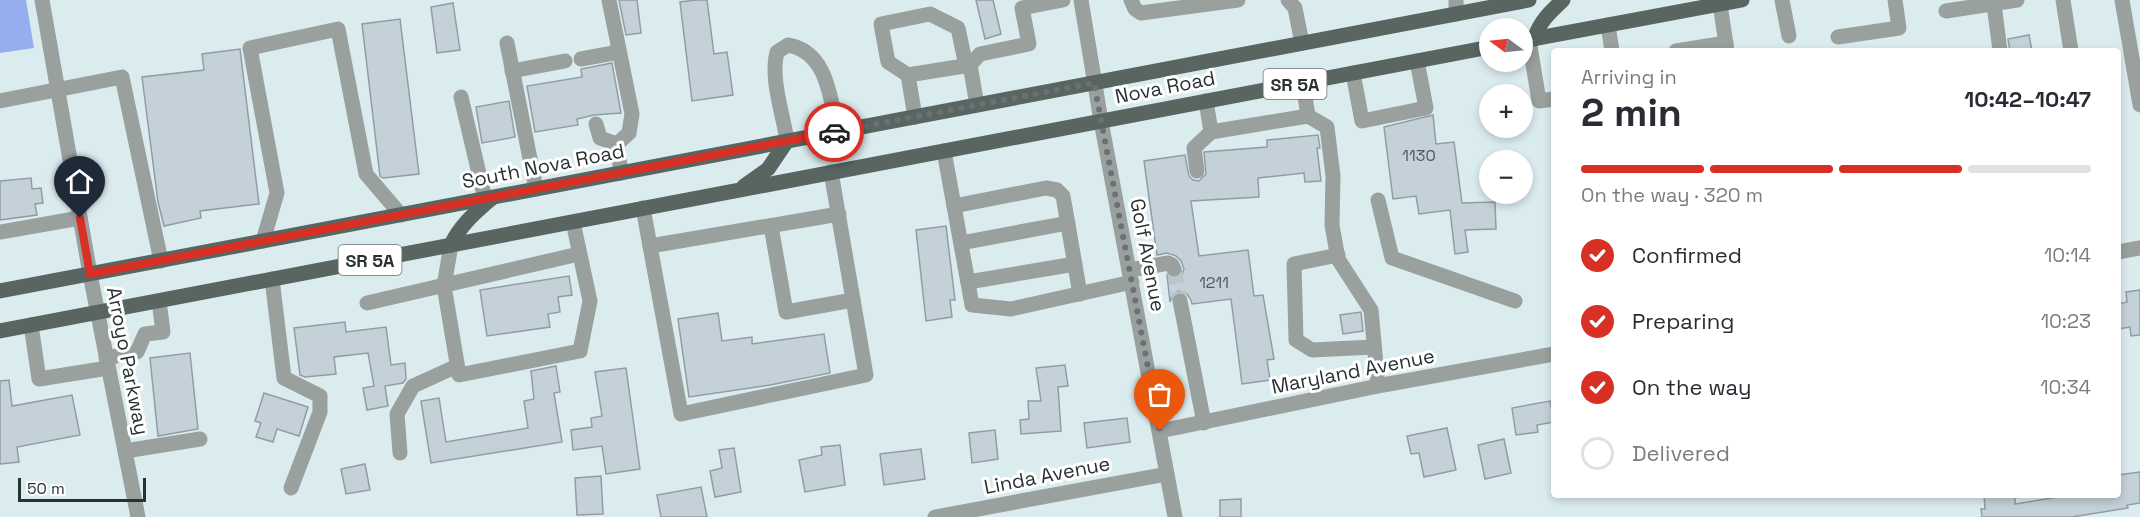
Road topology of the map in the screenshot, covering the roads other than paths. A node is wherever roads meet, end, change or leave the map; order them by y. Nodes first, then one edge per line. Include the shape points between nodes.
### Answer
1 (42, 0) edge
2 (609, 0) edge
3 (1063, 0) edge
4 (1081, 0) edge
5 (1131, 0) edge
6 (1238, 0) edge
7 (1288, 0) edge
8 (1528, 0) edge
9 (1563, 0) edge
10 (1742, 0) edge
11 (1782, 0) edge
12 (1895, 0) edge
13 (2018, 0) edge
14 (2063, 0) edge
15 (2121, 0) edge
16 (1720, 4) junction
17 (1994, 4) junction
18 (1456, 7) edge
19 (1946, 11) dead end
20 (1608, 25) junction
21 (1533, 33) edge
22 (1789, 36) dead end
23 (1838, 37) dead end
24 (1533, 39) edge
25 (1302, 43) junction
26 (507, 44) dead end
27 (1727, 47) edge
28 (1612, 48) edge
29 (2000, 48) edge
30 (2071, 48) edge
31 (1479, 49) edge
32 (619, 52) junction
33 (582, 59) dead end
34 (565, 61) dead end
35 (1417, 61) junction
36 (2125, 64) edge
37 (968, 65) junction
38 (1533, 68) edge
39 (512, 71) junction
40 (1353, 73) junction
41 (908, 75) junction
42 (1303, 82) junction
43 (1094, 83) junction
44 (58, 91) junction
45 (461, 97) dead end
46 (1551, 99) edge
47 (0, 101) edge
48 (1206, 101) junction
49 (2140, 102) edge
50 (977, 105) junction
51 (1308, 116) junction
52 (915, 117) junction
53 (1101, 121) junction
54 (596, 124) dead end
55 (838, 132) junction
56 (1211, 132) junction
57 (787, 141) junction
58 (617, 144) junction
59 (944, 151) junction
60 (1197, 171) dead end
61 (831, 172) junction
62 (621, 173) junction
63 (536, 189) junction
64 (739, 190) junction
65 (489, 198) junction
66 (1378, 200) dead end
67 (954, 206) junction
68 (643, 208) junction
69 (839, 214) junction
70 (400, 215) junction
71 (80, 218) junction
72 (573, 222) junction
73 (1068, 223) junction
74 (771, 226) junction
75 (0, 232) edge
76 (263, 241) junction
77 (961, 243) junction
78 (451, 245) junction
79 (650, 246) junction
80 (2140, 248) edge
81 (2121, 251) edge
82 (579, 254) junction
83 (1338, 255) junction
84 (161, 261) junction
85 (1075, 264) junction
86 (1174, 269) dead end
87 (90, 274) junction
88 (1131, 276) junction
89 (272, 279) junction
90 (968, 282) junction
91 (444, 286) junction
92 (0, 291) edge
93 (1080, 294) junction
94 (853, 300) junction
95 (159, 301) junction
96 (1180, 301) tunnel mouth
97 (1515, 301) dead end
98 (367, 303) dead end
99 (98, 312) junction
100 (31, 325) junction
101 (0, 331) edge
102 (1374, 347) junction
103 (1551, 355) edge
104 (107, 363) junction
105 (458, 366) junction
106 (1378, 386) junction
107 (1204, 423) junction
108 (1160, 431) junction
109 (200, 439) dead end
110 (125, 451) junction
111 (400, 453) dead end
112 (1167, 474) junction
113 (291, 488) dead end
114 (138, 517) edge
115 (935, 517) edge
116 (1175, 517) edge

1 - 44 street, Arroyo Parkway
2 - 32 street
3 - 37 street via 1023,8 1029,44 980,54
4 - 43 street, Golf Avenue
5 - 6 street via 1134,9 1141,13
7 - 25 street via 1295,8
8 - 18 main road, Nova Road / SR 5A
9 - 21 main road
10 - 16 main road
11 - 22 street
12 - 23 street via 1899,28
13 - 17 street
14 - 30 street
15 - 36 street
16 - 20 main road
16 - 27 street
17 - 19 street
17 - 29 street
18 - 25 main road, Nova Road / SR 5A
20 - 24 main road
20 - 28 street
25 - 43 main road, Nova Road / SR 5A
26 - 39 street
31 - 35 main road, Nova Road / SR 5A
32 - 33 street
32 - 58 street via 632,114 628,133
34 - 39 street
35 - 40 main road, Nova Road / SR 5A
35 - 40 street via 1426,108 1362,121
36 - 49 street
37 - 41 street
37 - 41 street via 958,28 930,14 881,24 888,62
37 - 50 street
38 - 46 street via 1539,101
39 - 63 street
40 - 42 main road, Nova Road / SR 5A
41 - 52 street
42 - 48 main road, Nova Road / SR 5A
42 - 51 street
43 - 50 main road, South Nova Road / SR 5A
43 - 53 street, Golf Avenue
44 - 47 street
44 - 71 street, Arroyo Parkway
44 - 84 street via 123,77
45 - 65 street
48 - 53 main road, Nova Road / SR 5A
48 - 56 street
50 - 52 main road, South Nova Road / SR 5A
51 - 56 street
51 - 83 street via 1328,127 1334,176 1332,225
52 - 55 main road, South Nova Road / SR 5A
53 - 59 main road, Nova Road / SR 5A
53 - 88 street, Golf Avenue
54 - 58 street via 600,138
55 - 57 main road, South Nova Road / SR 5A
55 - 57 street via 823,70 807,53 788,45 777,52 774,66
56 - 60 street via 1194,148
57 - 62 main road, South Nova Road / SR 5A
57 - 64 main road via 768,169
58 - 62 street
59 - 61 main road, Nova Road / SR 5A
59 - 67 street
61 - 64 main road, Nova Road / SR 5A
61 - 69 street
62 - 63 main road, South Nova Road / SR 5A
63 - 65 main road, South Nova Road / SR 5A
64 - 68 main road, Nova Road / SR 5A
65 - 70 main road, South Nova Road / SR 5A
65 - 78 main road via 457,232
66 - 97 street via 1392,258
67 - 73 street via 1046,188 1063,196
67 - 77 street
68 - 72 main road, Nova Road / SR 5A
68 - 79 street
69 - 74 street
69 - 94 street
70 - 76 main road, South Nova Road / SR 5A
70 - 76 street via 366,174 338,29 250,48 277,193
71 - 75 street
71 - 87 street, Arroyo Parkway
72 - 78 main road, Nova Road / SR 5A
72 - 82 street
73 - 77 street
73 - 85 street
74 - 79 street
74 - 94 street via 786,312
76 - 84 main road, South Nova Road / SR 5A
77 - 90 street
78 - 89 main road, Nova Road / SR 5A
78 - 91 street
79 - 94 street via 681,414 866,375
80 - 81 street
82 - 91 street
82 - 105 street via 590,301 580,351 459,375
83 - 102 street via 1371,310
83 - 102 street via 1294,264 1296,340 1312,350
84 - 87 main road, South Nova Road / SR 5A
85 - 90 street
85 - 93 street
86 - 88 street via 1168,263
87 - 92 main road, South Nova Road / SR 5A
87 - 99 street, Arroyo Parkway
88 - 93 street
88 - 108 street, Golf Avenue
89 - 95 main road, Nova Road / SR 5A
89 - 113 street via 284,378 320,396 320,412
90 - 93 street via 972,305 1011,309
91 - 98 street
91 - 105 street
95 - 99 main road, Nova Road / SR 5A
95 - 104 street via 163,332 146,334 137,352
96 - 107 street
99 - 100 main road, Nova Road / SR 5A
99 - 104 street, Arroyo Parkway
100 - 101 main road, Nova Road / SR 5A
100 - 104 street via 39,379
102 - 106 street
103 - 106 street, Maryland Avenue
104 - 110 street, Arroyo Parkway
105 - 111 street via 413,386 397,414
106 - 107 street, Maryland Avenue
107 - 108 street, Maryland Avenue
108 - 112 street, Golf Avenue
109 - 110 street
110 - 114 street, Arroyo Parkway
112 - 115 street, Linda Avenue
112 - 116 street, Golf Avenue

